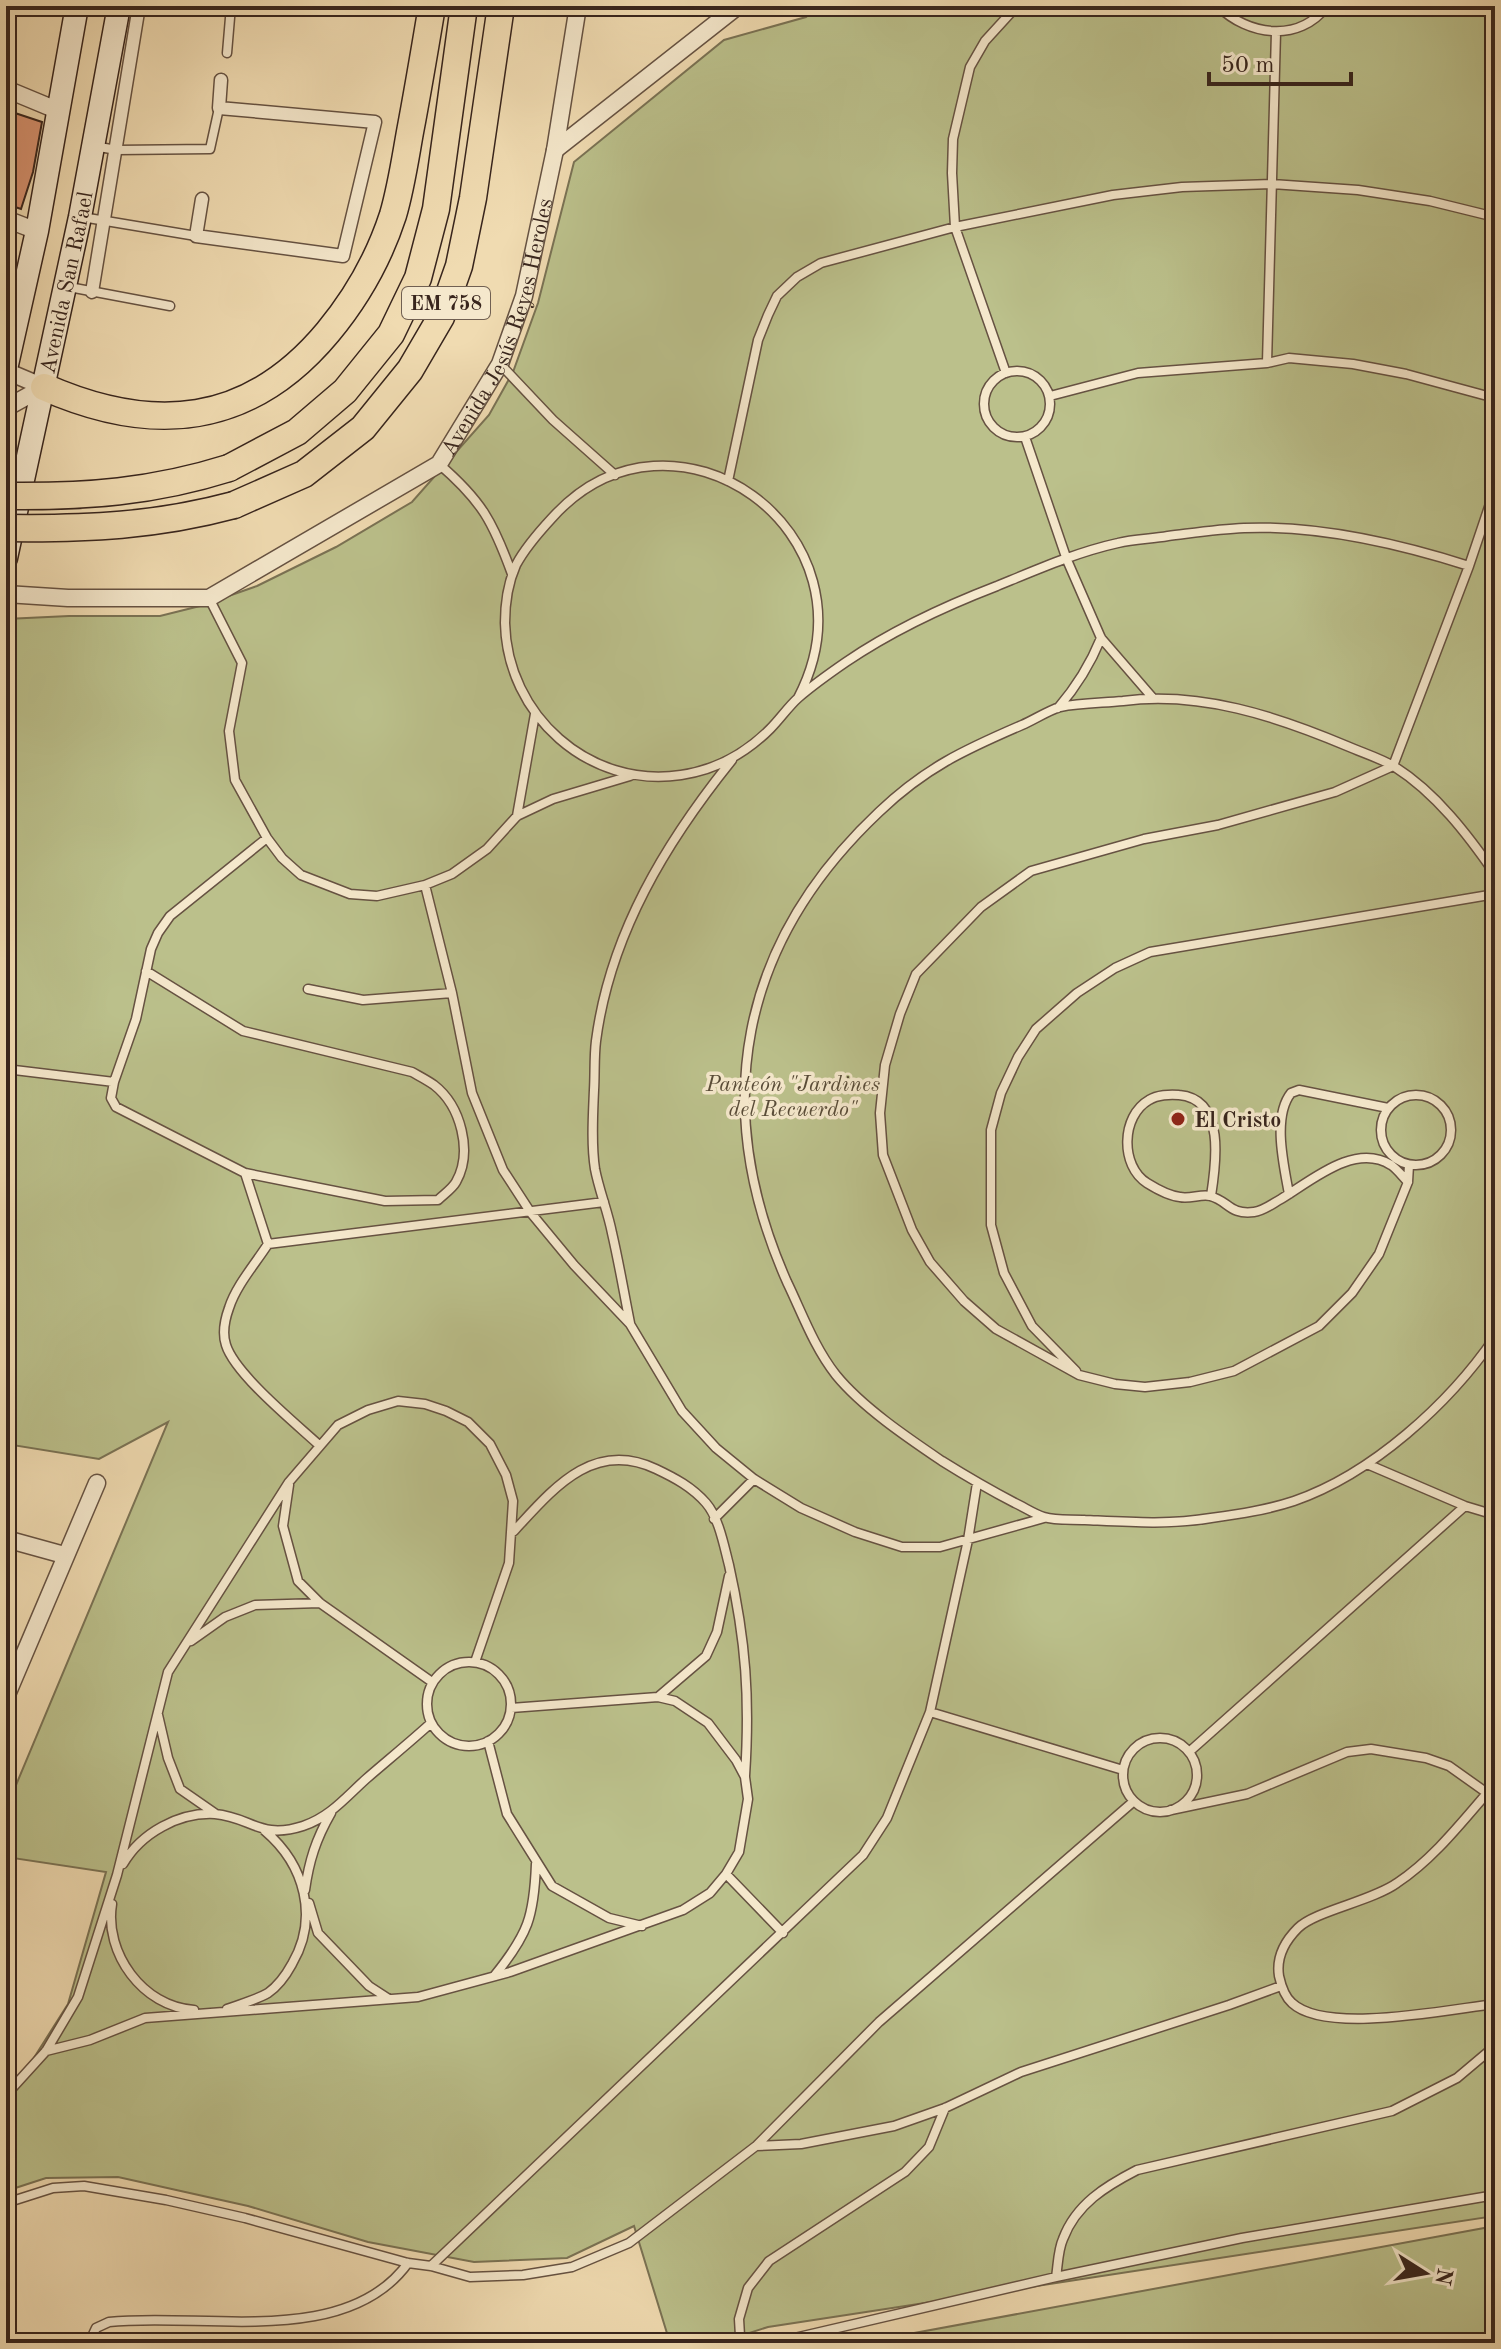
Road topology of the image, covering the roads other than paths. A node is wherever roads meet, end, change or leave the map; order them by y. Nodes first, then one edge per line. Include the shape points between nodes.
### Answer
1 (77, 6) edge
2 (119, 6) edge
3 (139, 6) edge
4 (231, 6) edge
5 (432, 6) edge
6 (464, 6) edge
7 (501, 6) edge
8 (578, 6) edge
9 (738, 6) edge
10 (1017, 6) edge
11 (1218, 6) edge
12 (1327, 6) edge
13 (1276, 32) junction
14 (227, 53) dead end
15 (221, 80) dead end
16 (6, 89) edge
17 (219, 108) junction
18 (59, 111) junction
19 (93, 146) junction
20 (117, 150) junction
21 (555, 150) junction
22 (1272, 184) junction
23 (202, 199) dead end
24 (80, 217) junction
25 (1495, 217) edge
26 (6, 219) edge
27 (103, 221) junction
28 (955, 227) junction
29 (37, 231) junction
30 (196, 236) junction
31 (64, 286) junction
32 (92, 292) junction
33 (170, 306) dead end
34 (1267, 363) junction
35 (500, 364) junction
36 (6, 370) edge
37 (1006, 373) junction
38 (44, 387) junction
39 (1493, 394) edge
40 (1050, 396) junction
41 (6, 408) edge
42 (1495, 429) edge
43 (1025, 437) junction
44 (439, 464) junction
45 (615, 475) junction
46 (728, 481) junction
47 (1495, 489) edge
48 (6, 496) edge
49 (6, 528) edge
50 (6, 558) edge
51 (1067, 560) junction
52 (1469, 566) junction
53 (512, 575) junction
54 (6, 594) edge
55 (209, 598) junction
56 (1101, 638) junction
57 (1152, 697) junction
58 (798, 698) junction
59 (1058, 708) junction
60 (535, 714) junction
61 (736, 756) junction
62 (1393, 766) junction
63 (634, 775) junction
64 (517, 816) junction
65 (267, 838) junction
66 (1495, 874) edge
67 (425, 885) junction
68 (1495, 894) edge
69 (146, 971) junction
70 (308, 989) dead end
71 (452, 993) junction
72 (6, 1069) edge
73 (114, 1082) junction
74 (1388, 1108) junction
75 (1409, 1165) junction
76 (245, 1173) junction
77 (1408, 1182) junction
78 (1289, 1194) junction
79 (1211, 1196) junction
80 (604, 1202) junction
81 (531, 1213) junction
82 (268, 1244) junction
83 (630, 1324) junction
84 (1495, 1337) edge
85 (1079, 1375) junction
86 (319, 1445) junction
87 (1367, 1464) junction
88 (754, 1479) junction
89 (289, 1482) junction
90 (97, 1483) dead end
91 (977, 1483) junction
92 (1465, 1506) junction
93 (1495, 1515) edge
94 (1045, 1518) junction
95 (714, 1519) junction
96 (513, 1531) junction
97 (6, 1539) edge
98 (968, 1540) junction
99 (64, 1555) junction
100 (730, 1572) junction
101 (320, 1603) junction
102 (187, 1643) junction
103 (475, 1662) junction
104 (432, 1682) junction
105 (6, 1697) edge
106 (658, 1697) junction
107 (511, 1708) junction
108 (157, 1711) junction
109 (930, 1712) junction
110 (431, 1723) junction
111 (488, 1741) junction
112 (1189, 1752) junction
113 (1123, 1770) junction
114 (745, 1777) junction
115 (1495, 1784) edge
116 (1487, 1793) junction
117 (1134, 1801) junction
118 (1171, 1810) junction
119 (331, 1813) junction
120 (216, 1814) junction
121 (265, 1831) junction
122 (536, 1863) junction
123 (726, 1874) junction
124 (117, 1875) junction
125 (305, 1892) junction
126 (642, 1926) junction
127 (783, 1933) junction
128 (493, 1977) junction
129 (1281, 1986) junction
130 (389, 1999) junction
131 (1495, 2004) edge
132 (220, 2012) junction
133 (1495, 2046) edge
134 (46, 2051) junction
135 (6, 2095) edge
136 (945, 2108) junction
137 (756, 2146) junction
138 (1495, 2195) edge
139 (6, 2203) edge
140 (408, 2263) junction
141 (431, 2266) junction
142 (1056, 2277) junction
143 (89, 2343) edge
144 (745, 2343) edge
145 (773, 2343) edge

1 - 18 main road, Avenida San Rafael
2 - 19 main road, Avenida San Rafael
3 - 20 street
4 - 14 lane
5 - 38 highway via 401,184 384,240 341,317 300,362 257,394 192,415 122,413
6 - 48 highway, EM 758, bridge via 436,209 418,278 391,334 345,391 297,432 229,468 126,492
7 - 49 highway, EM 758, bridge via 459,266 441,317 410,370 363,428 304,474 195,516 121,527
8 - 21 street, Avenida Jesús Reyes Heroles
9 - 21 street
10 - 28 lane via 970,67 953,139
11 - 13 lane via 1251,28
12 - 13 lane via 1299,27
13 - 22 lane
15 - 17 street
16 - 18 street
17 - 20 lane via 210,149
17 - 30 street via 375,122 343,256
18 - 29 main road, Avenida San Rafael
19 - 20 lane
19 - 24 main road, Avenida San Rafael
20 - 27 street
21 - 35 street, Avenida Jesús Reyes Heroles via 524,296
22 - 25 lane via 1358,190
22 - 28 lane via 1113,195
22 - 34 lane
23 - 30 street
24 - 27 lane
24 - 31 main road, Avenida San Rafael
26 - 29 street
27 - 30 lane
27 - 32 street
28 - 37 lane
28 - 46 lane via 821,263 777,296 758,340
29 - 36 main road, Avenida San Rafael
31 - 32 lane
31 - 38 main road, Avenida San Rafael
32 - 33 lane
34 - 39 lane via 1289,358 1353,364
34 - 40 lane via 1138,373
35 - 44 street, Avenida Jesús Reyes Heroles
35 - 45 lane
36 - 38 street
37 - 40 lane via 1036,376
37 - 43 lane via 990,385 985,411 999,433
38 - 41 street
38 - 50 main road, Avenida San Rafael
39 - 42 lane via 1488,411
40 - 43 lane via 1047,420
43 - 51 lane
44 - 53 lane via 481,504
44 - 55 street, Avenida Jesús Reyes Heroles
45 - 46 lane via 669,467
45 - 53 lane via 559,509
46 - 58 lane via 762,502 786,527 812,578 817,645
47 - 52 lane
51 - 52 lane via 1117,543 1244,528 1292,529 1416,549
51 - 56 lane
51 - 58 lane via 903,628
52 - 62 lane
53 - 60 lane via 505,616 508,655
54 - 55 street
55 - 65 lane via 242,663 229,731 235,780
56 - 57 lane
56 - 59 lane via 1079,684
57 - 59 lane
57 - 62 lane via 1284,720
58 - 61 lane
59 - 91 lane via 988,738 905,787 838,853 787,926 771,961 755,1008 746,1063 745,1122 753,1184 771,1245 812,1336 837,1376 877,1412
60 - 63 lane via 581,756
60 - 64 lane
61 - 63 lane via 686,775
61 - 80 lane via 666,850 622,939 596,1041 594,1167
62 - 66 lane via 1441,806
62 - 85 lane via 1335,792 1031,871 981,907 916,974 885,1065 880,1113 883,1155 896,1194 930,1262 964,1301 996,1329
63 - 64 lane via 553,799
64 - 67 lane via 487,849 452,874
65 - 67 lane via 301,875 350,894 377,896
65 - 69 lane via 170,916 158,933
67 - 71 lane
68 - 85 lane via 1150,952 1077,993 1036,1029 1001,1093 991,1130 991,1225 1004,1273 1032,1326
69 - 73 lane
69 - 76 lane via 243,1031 412,1072 436,1086 451,1106 465,1142 455,1184 438,1200 385,1201
70 - 71 lane via 363,1000
71 - 81 lane via 472,1093 503,1170
72 - 73 lane
73 - 76 lane via 111,1098 116,1107
74 - 75 lane via 1380,1130 1388,1153
74 - 75 lane via 1403,1097 1422,1095 1438,1103 1449,1118 1450,1137 1442,1153 1427,1164
74 - 78 lane via 1299,1090 1291,1093 1283,1110 1281,1150
75 - 77 lane
76 - 82 lane
77 - 78 lane via 1383,1162 1353,1160
77 - 85 lane via 1379,1254 1352,1293 1319,1326 1234,1371 1190,1382 1145,1387
78 - 79 lane via 1259,1211 1238,1214
79 - 79 lane via 1178,1197 1145,1182 1130,1165 1127,1141 1133,1118 1148,1100 1169,1094 1191,1096 1206,1111 1217,1142
80 - 81 lane
80 - 83 lane
81 - 82 lane
81 - 83 lane
82 - 86 lane via 229,1306 225,1344 234,1361
83 - 88 lane via 682,1411
84 - 87 lane via 1405,1436
86 - 89 lane
86 - 96 lane via 338,1425 383,1405 398,1401 446,1411 468,1422 490,1444 513,1501
87 - 92 lane
87 - 94 lane via 1296,1500 1241,1514 1180,1524
88 - 95 lane
88 - 98 lane via 801,1508 902,1547 940,1547
89 - 101 lane via 283,1526 289,1553 298,1581
89 - 102 lane
90 - 99 street
91 - 94 lane
91 - 98 lane
92 - 93 lane
92 - 112 lane
94 - 98 lane
95 - 96 lane via 708,1505 683,1481 618,1460 586,1466 551,1491
95 - 100 lane
96 - 103 lane via 509,1563
97 - 99 street
98 - 109 lane
99 - 105 street
100 - 106 lane via 706,1656
100 - 114 lane via 746,1656
101 - 102 lane via 255,1605 225,1617
101 - 104 lane
102 - 108 lane via 168,1672
103 - 104 lane via 454,1664
103 - 107 lane via 488,1666 505,1683
104 - 110 lane via 427,1699
106 - 107 lane
106 - 114 lane via 675,1701 708,1723
107 - 111 lane via 505,1725
108 - 120 lane via 180,1789
108 - 124 lane
109 - 113 lane
109 - 127 lane via 887,1818 863,1855
110 - 111 lane via 460,1745
110 - 119 lane
111 - 122 lane via 507,1814
112 - 113 lane via 1169,1739 1146,1741 1133,1749
112 - 118 lane via 1197,1776 1194,1789
113 - 117 lane
114 - 123 lane via 744,1832
115 - 116 lane
116 - 118 lane via 1449,1766 1371,1749 1347,1752 1247,1794
116 - 129 lane via 1396,1885 1300,1925 1282,1947 1277,1965
117 - 118 lane via 1156,1812
117 - 137 lane via 879,2022
119 - 121 lane via 304,1826
119 - 125 lane via 310,1856
120 - 121 lane
120 - 124 lane via 183,1817 149,1834
121 - 125 lane via 291,1859
122 - 126 lane via 552,1886 579,1903
122 - 128 lane via 526,1931
123 - 126 lane via 696,1902
123 - 127 lane
124 - 132 lane via 110,1919 114,1943 130,1973 160,2000 186,2010
124 - 134 lane via 78,1997
125 - 130 lane via 318,1933 369,1986
125 - 132 lane via 307,1922 300,1950 284,1977 268,1992
126 - 128 lane
127 - 141 lane
128 - 130 lane via 418,1997
129 - 131 lane via 1292,2003 1330,2019
129 - 136 lane via 1021,2072
130 - 132 lane
132 - 134 lane via 145,2018
133 - 142 lane via 1457,2078 1392,2111 1137,2170 1108,2185 1079,2209 1062,2240
134 - 135 lane
136 - 137 lane via 894,2126 801,2144
136 - 144 lane via 929,2147 905,2172 769,2261 745,2298 739,2319
137 - 141 lane via 629,2243 572,2267 470,2277
138 - 142 lane via 1242,2238
139 - 140 lane via 53,2188 84,2186 245,2218
140 - 141 lane
140 - 143 lane via 396,2281 335,2315 240,2327 109,2322 96,2328
142 - 145 lane

